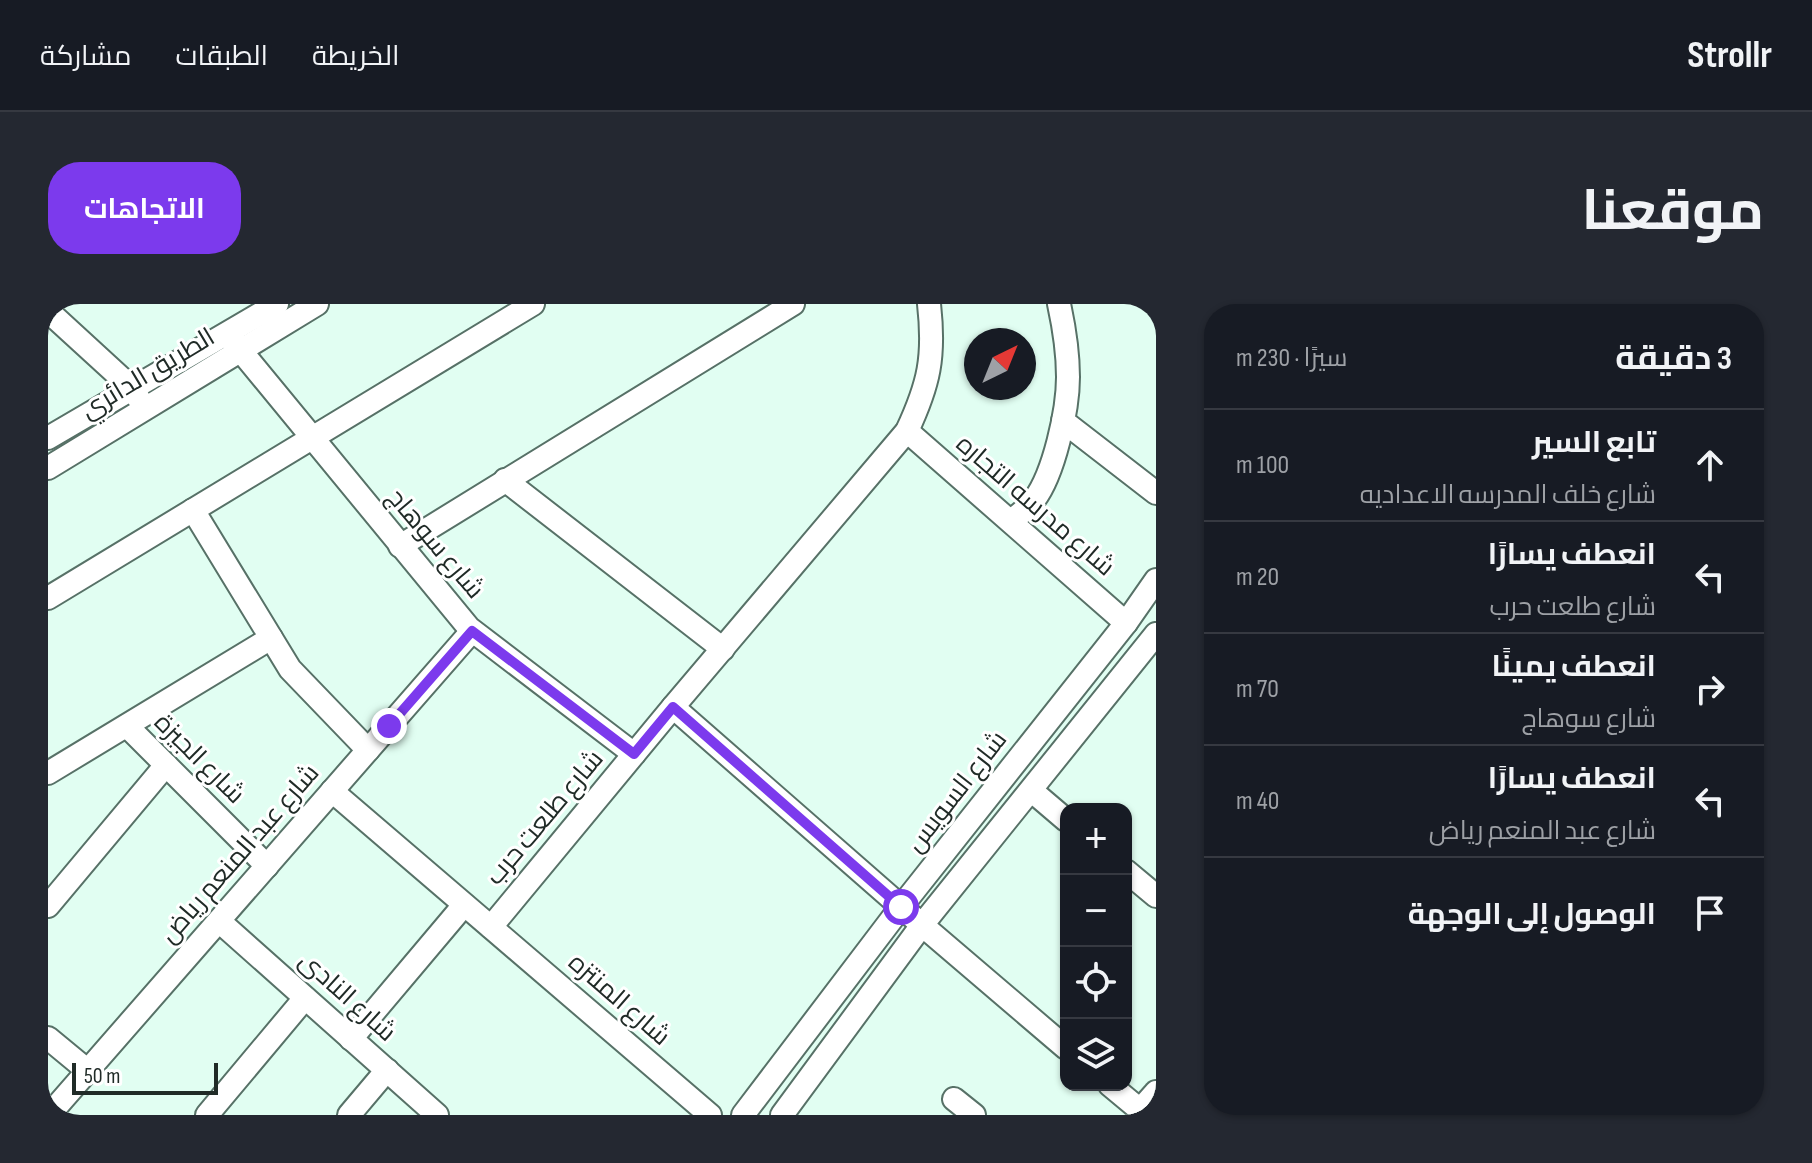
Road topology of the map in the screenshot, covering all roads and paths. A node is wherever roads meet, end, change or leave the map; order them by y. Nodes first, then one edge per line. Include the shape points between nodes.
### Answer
1 (277, 304) edge
2 (317, 304) edge
3 (533, 304) edge
4 (793, 304) edge
5 (929, 304) edge
6 (1059, 304) edge
7 (48, 311) edge
8 (234, 342) junction
9 (132, 388) junction
10 (145, 408) junction
11 (1063, 421) junction
12 (907, 431) junction
13 (48, 438) edge
14 (312, 438) junction
15 (48, 468) edge
16 (505, 480) junction
17 (1156, 493) edge
18 (193, 510) junction
19 (1011, 521) junction
20 (400, 546) junction
21 (1156, 580) edge
22 (48, 598) edge
23 (1126, 623) junction
24 (472, 631) junction
25 (1156, 634) edge
26 (271, 638) junction
27 (723, 649) junction
28 (673, 707) junction
29 (127, 726) junction
30 (368, 750) junction
31 (634, 754) junction
32 (166, 765) junction
33 (48, 773) edge
34 (332, 791) junction
35 (1032, 791) junction
36 (1060, 815) edge
37 (267, 866) junction
38 (1131, 875) edge
39 (1155, 895) edge
40 (464, 905) junction
41 (48, 906) edge
42 (901, 907) junction
43 (219, 921) junction
44 (922, 925) junction
45 (491, 927) junction
46 (305, 998) junction
47 (48, 1038) edge
48 (351, 1039) junction
49 (1060, 1043) edge
50 (387, 1070) junction
51 (88, 1071) junction
52 (1117, 1091) edge
53 (1156, 1092) edge
54 (954, 1099) dead end
55 (1143, 1113) edge
56 (53, 1114) edge
57 (207, 1115) edge
58 (349, 1115) edge
59 (437, 1115) edge
60 (710, 1115) edge
61 (743, 1115) edge
62 (782, 1115) edge
63 (974, 1115) edge

1 - 8 street, الطريق الدائري
2 - 8 street, الطريق الدائري
3 - 14 street
4 - 16 street
5 - 12 street, شارع طلعت حرب via 930,367
6 - 11 street via 1068,378
7 - 9 street
8 - 9 street, الطريق الدائري
8 - 10 street, الطريق الدائري
8 - 14 street, شارع سوهاج
9 - 10 street
9 - 13 street, الطريق الدائري
10 - 15 street, الطريق الدائري
11 - 17 street
11 - 19 street via 1052,467 1034,500
12 - 19 street, شارع مدرسه التجاره
12 - 27 street, شارع طلعت حرب
14 - 18 street
14 - 20 street, شارع سوهاج
16 - 20 street
16 - 27 street
18 - 22 street
18 - 26 street
19 - 23 street, شارع مدرسه التجاره
20 - 24 street, شارع سوهاج
21 - 23 street, شارع السويس
23 - 42 street, شارع السويس
24 - 30 street, شارع عبد المنعم رياض
24 - 31 street, شارع سوهاج
25 - 35 street
26 - 29 street
26 - 30 street via 290,669
27 - 28 street, شارع طلعت حرب
28 - 31 street, شارع طلعت حرب
28 - 42 street
29 - 32 street, شارع الجيزة
29 - 33 street
30 - 34 street, شارع عبد المنعم رياض
31 - 45 street, شارع طلعت حرب
32 - 37 street, شارع الجيزة
32 - 41 street
34 - 37 street, شارع عبد المنعم رياض
34 - 40 street, شارع المنتزه
35 - 36 street
35 - 44 street
37 - 43 street, شارع عبد المنعم رياض
38 - 39 street
40 - 45 street, شارع المنتزه
40 - 48 street
42 - 44 street
42 - 61 street, شارع السويس
43 - 46 street, شارع النادى
43 - 51 street, شارع عبد المنعم رياض
44 - 49 street
44 - 62 street
45 - 60 street, شارع المنتزه
46 - 48 street, شارع النادى
46 - 57 street
47 - 51 street
48 - 50 street, شارع النادى
50 - 58 street
50 - 59 street, شارع النادى
51 - 56 street, شارع عبد المنعم رياض
52 - 55 street
53 - 55 street
54 - 63 street

